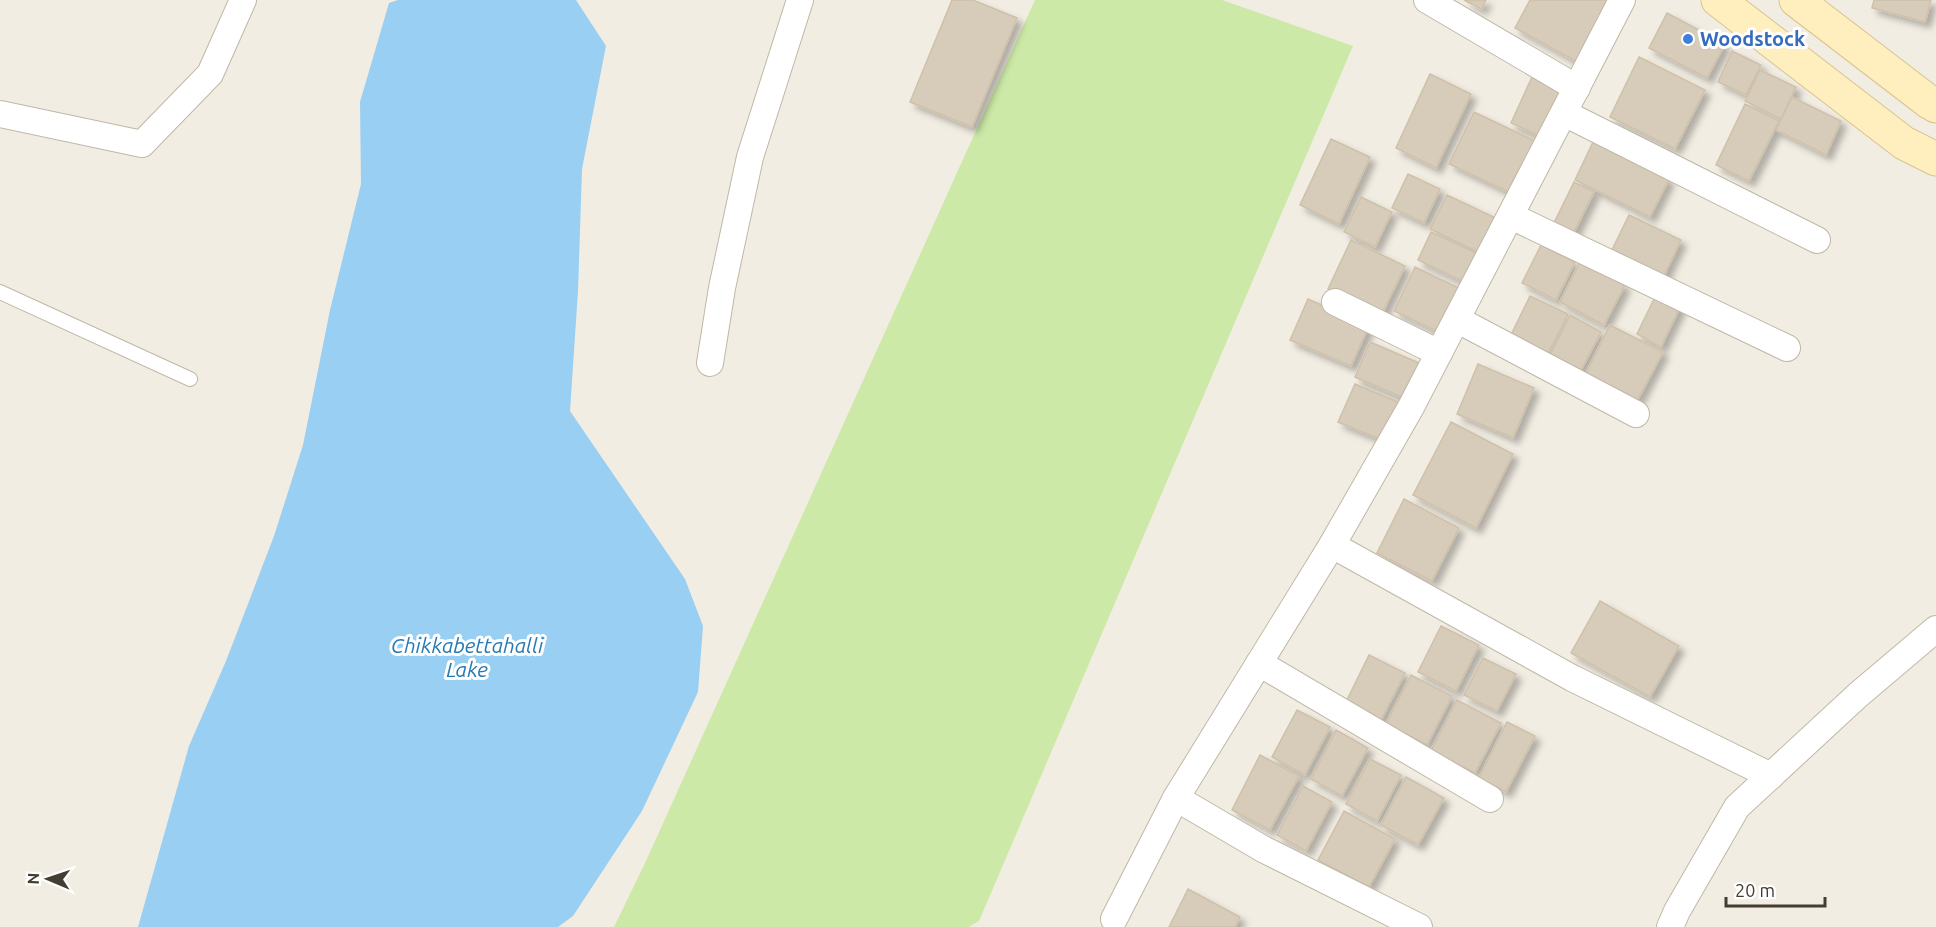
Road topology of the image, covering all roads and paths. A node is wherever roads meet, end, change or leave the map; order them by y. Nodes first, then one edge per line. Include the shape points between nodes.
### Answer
1 (243, 0) edge
2 (800, 0) edge
3 (1427, 0) edge
4 (1622, 0) edge
5 (1718, 0) edge
6 (1796, 0) edge
7 (1577, 88) junction
8 (1936, 106) edge
9 (1564, 113) junction
10 (0, 114) edge
11 (1936, 159) edge
12 (1511, 216) junction
13 (1817, 240) dead end
14 (0, 292) edge
15 (1335, 302) dead end
16 (1458, 320) junction
17 (1787, 348) dead end
18 (1440, 353) junction
19 (710, 363) dead end
20 (190, 379) dead end
21 (1636, 414) dead end
22 (1332, 545) junction
23 (1936, 629) edge
24 (1259, 663) junction
25 (1771, 776) junction
26 (1176, 798) junction
27 (1490, 799) dead end
28 (1114, 919) dead end
29 (1419, 927) edge
30 (1670, 927) edge

1 - 10 street via 210,74 142,144
2 - 19 street via 750,157
3 - 7 street
4 - 7 street
5 - 11 main road via 1904,143
6 - 8 main road
7 - 9 street
9 - 12 street
9 - 13 street
12 - 16 street
12 - 17 street
14 - 20 lane
15 - 18 street
16 - 18 street
16 - 21 street
18 - 22 street
22 - 24 street
22 - 25 street via 1572,678
23 - 25 street via 1857,695
24 - 26 street
24 - 27 street
25 - 30 street via 1737,807
26 - 28 street
26 - 29 street via 1263,849

